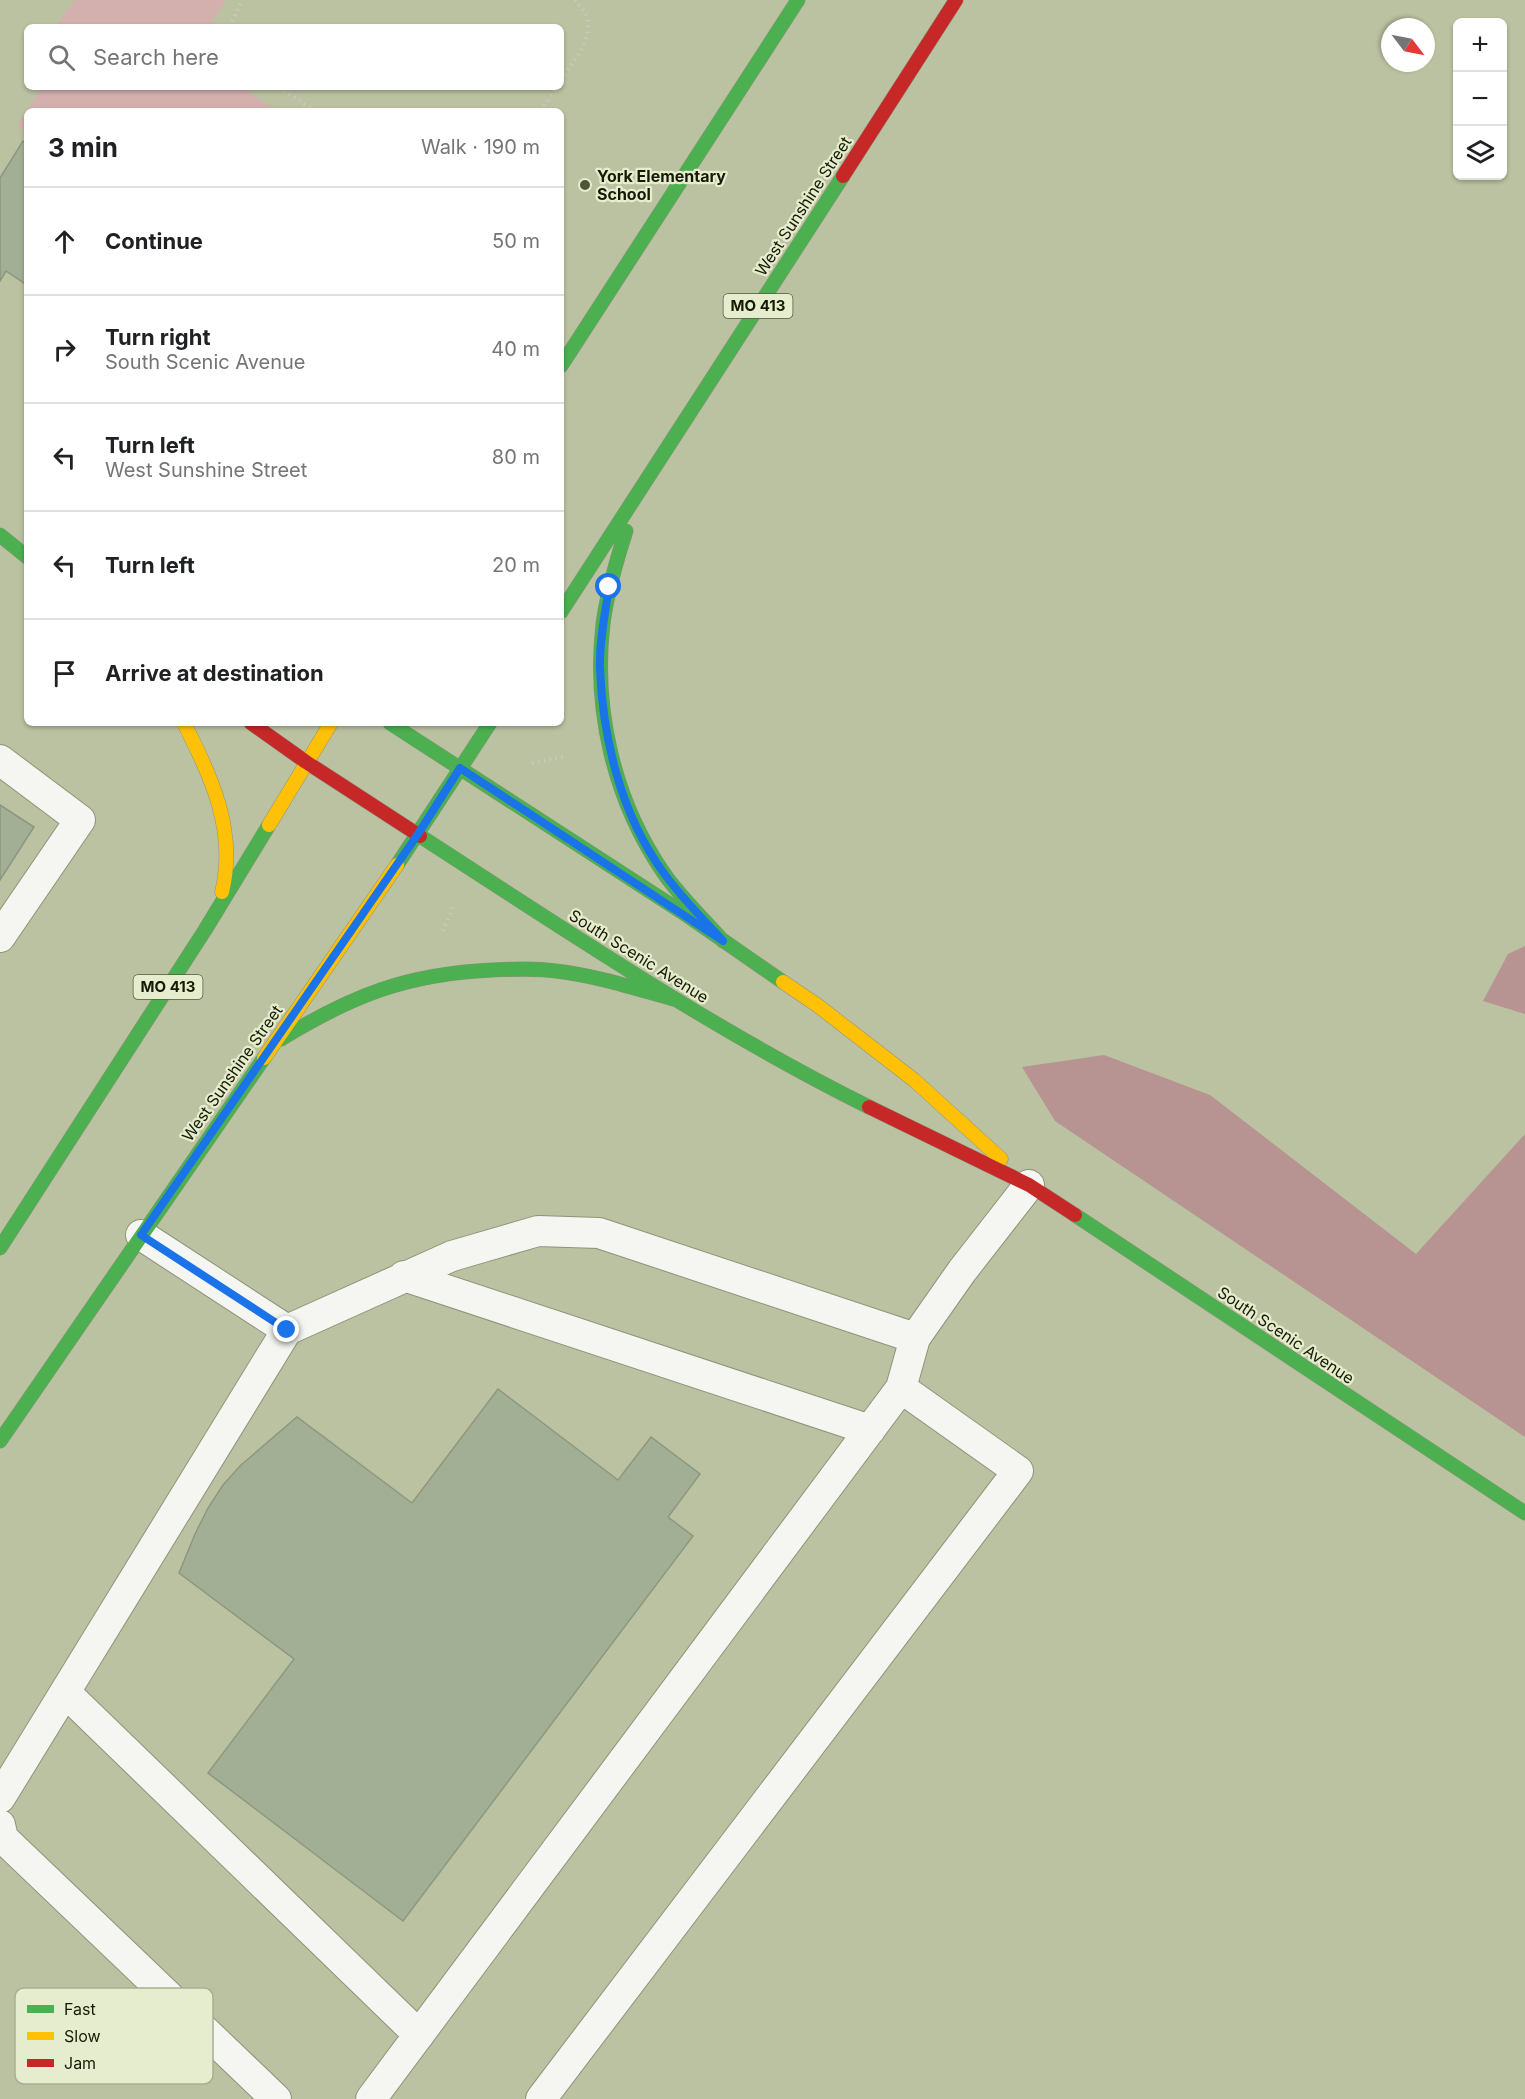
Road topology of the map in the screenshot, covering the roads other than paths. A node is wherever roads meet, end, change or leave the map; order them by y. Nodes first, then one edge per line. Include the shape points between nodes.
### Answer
1 (798, 0) edge
2 (956, 0) edge
3 (564, 361) edge
4 (639, 490) junction
5 (0, 536) edge
6 (24, 555) edge
7 (564, 607) edge
8 (185, 726) edge
9 (255, 726) edge
10 (329, 726) edge
11 (395, 726) edge
12 (488, 726) edge
13 (0, 760) edge
14 (306, 762) junction
15 (460, 768) junction
16 (418, 834) junction
17 (205, 930) junction
18 (0, 937) edge
19 (723, 941) junction
20 (677, 1000) junction
21 (272, 1044) junction
22 (1029, 1185) junction
23 (141, 1235) junction
24 (0, 1248) edge
25 (404, 1276) junction
26 (287, 1330) junction
27 (915, 1338) junction
28 (901, 1388) junction
29 (870, 1430) junction
30 (0, 1441) edge
31 (1525, 1513) edge
32 (65, 1692) junction
33 (0, 1798) edge
34 (0, 1825) edge
35 (160, 1988) edge
36 (420, 2035) junction
37 (213, 2039) edge
38 (276, 2099) edge
39 (371, 2099) edge
40 (541, 2099) edge

1 - 3 main road
2 - 4 main road, West Sunshine Street / MO 413
4 - 7 main road, West Sunshine Street / MO 413
4 - 19 main road via 609,587 603,630 600,668 610,752 641,837 686,901
5 - 6 main road
8 - 17 main road via 217,791 226,823 223,888
9 - 14 main road, South Scenic Avenue
10 - 14 main road, MO 413
11 - 15 main road, South Scenic Avenue
12 - 15 main road, West Sunshine Street
13 - 18 lane via 80,820
14 - 16 main road, South Scenic Avenue
14 - 17 main road, MO 413
15 - 16 main road, West Sunshine Street
15 - 19 main road, South Scenic Avenue
16 - 20 main road, South Scenic Avenue
16 - 21 main road, West Sunshine Street
17 - 24 main road, MO 413
19 - 22 main road, South Scenic Avenue via 914,1080
20 - 21 main road via 564,972 522,969 429,976 347,1003
20 - 22 main road, South Scenic Avenue via 809,1077
21 - 23 main road, West Sunshine Street
22 - 27 lane
22 - 31 main road, South Scenic Avenue
23 - 26 lane
23 - 30 main road, West Sunshine Street
25 - 26 lane
25 - 27 lane via 452,1256 538,1232 599,1233
25 - 29 lane
26 - 32 lane
27 - 28 lane
28 - 29 lane
28 - 40 lane via 1018,1471
29 - 36 lane
32 - 33 lane
32 - 36 lane
34 - 35 lane via 3,1838
36 - 39 lane
37 - 38 lane

